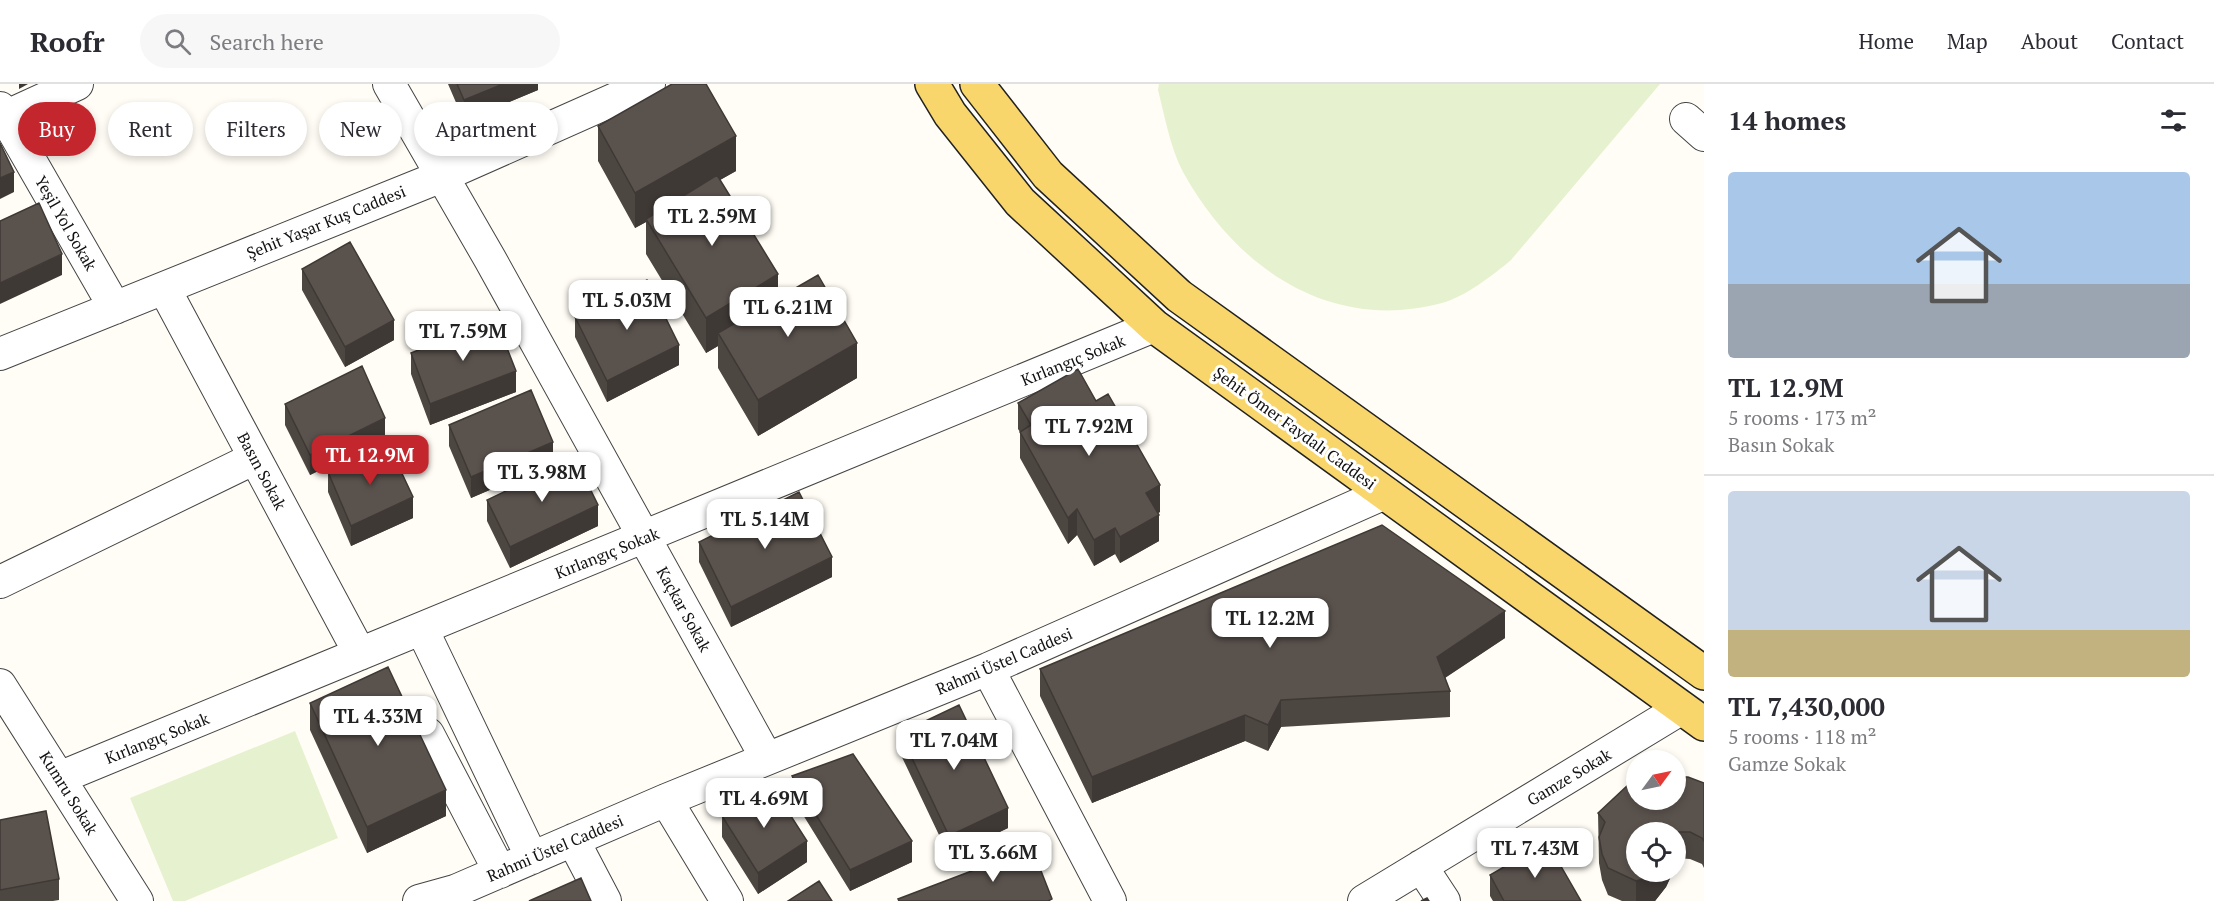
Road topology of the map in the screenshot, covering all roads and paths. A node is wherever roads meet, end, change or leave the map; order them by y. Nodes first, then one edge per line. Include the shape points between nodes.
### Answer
1 (77, 84) edge
2 (389, 84) edge
3 (650, 84) edge
4 (932, 84) edge
5 (977, 84) edge
6 (3, 112) edge
7 (442, 176) junction
8 (164, 288) junction
9 (115, 308) junction
10 (1154, 326) junction
11 (0, 354) edge
12 (255, 458) junction
13 (1385, 493) junction
14 (644, 537) junction
15 (0, 582) edge
16 (422, 629) junction
17 (360, 654) junction
18 (988, 669) junction
19 (1704, 673) edge
20 (0, 686) edge
21 (1697, 708) edge
22 (428, 734) dead end
23 (767, 759) junction
24 (59, 778) junction
25 (666, 800) junction
26 (573, 840) junction
27 (532, 858) junction
28 (1421, 866) junction
29 (500, 872) junction
30 (137, 901) edge
31 (419, 901) edge
32 (605, 901) edge
33 (727, 901) edge
34 (1110, 901) edge
35 (1364, 901) edge
36 (1444, 901) edge

1 - 6 street
2 - 7 street, Kaçkar Sokak
3 - 7 street, Şehit Yaşar Kuş Caddesi
4 - 10 main road, Şehit Ömer Faydalı Caddesi via 950,114 1020,202
5 - 19 main road via 1048,175 1179,296
6 - 9 street, Yeşil Yol Sokak
7 - 8 street, Şehit Yaşar Kuş Caddesi
7 - 14 street, Kaçkar Sokak
8 - 9 street, Şehit Yaşar Kuş Caddesi
8 - 12 street, Basın Sokak
9 - 11 street, Şehit Yaşar Kuş Caddesi
10 - 13 main road, Şehit Ömer Faydalı Caddesi
10 - 14 street, Kırlangıç Sokak
12 - 15 street
12 - 17 street, Basın Sokak
13 - 18 street, Rahmi Üstel Caddesi
13 - 21 main road, Şehit Ömer Faydalı Caddesi
14 - 16 street, Kırlangıç Sokak
14 - 23 street, Kaçkar Sokak
16 - 17 street, Kırlangıç Sokak
16 - 27 street
17 - 24 street, Kırlangıç Sokak
18 - 23 street, Rahmi Üstel Caddesi
18 - 34 street
20 - 24 street, Kumru Sokak
21 - 28 street, Gamze Sokak
22 - 29 street
23 - 25 street, Rahmi Üstel Caddesi
24 - 30 street, Kumru Sokak
25 - 26 street, Rahmi Üstel Caddesi
25 - 33 street
26 - 27 street, Rahmi Üstel Caddesi
26 - 32 street
27 - 29 street, Rahmi Üstel Caddesi
28 - 35 street, Gamze Sokak
28 - 36 street
29 - 31 street, Rahmi Üstel Caddesi

